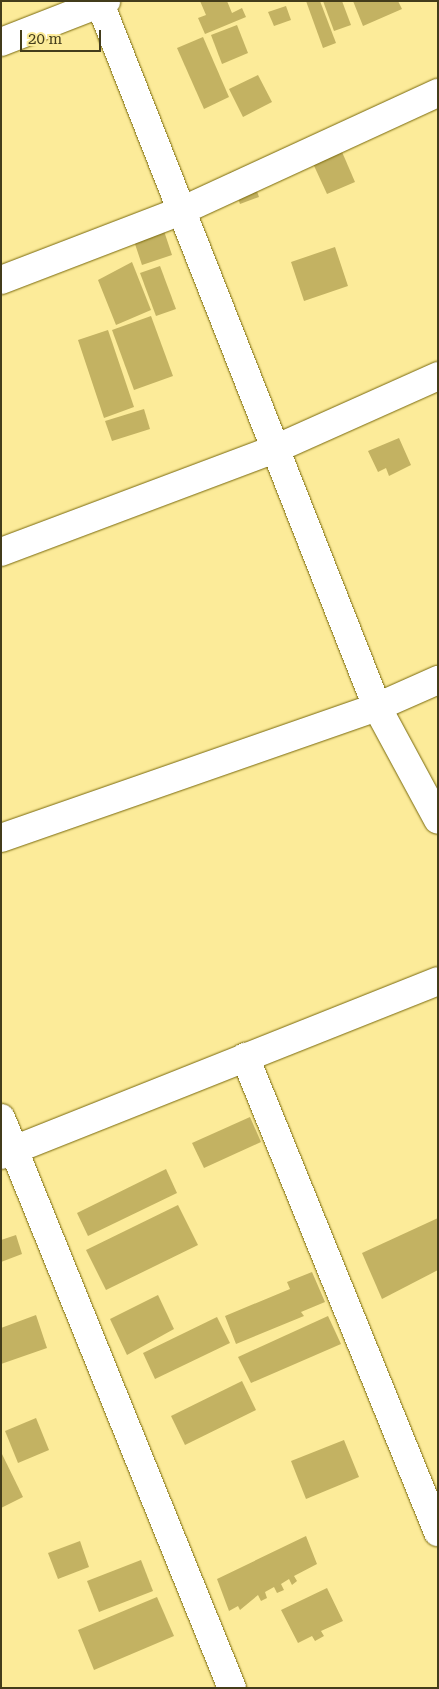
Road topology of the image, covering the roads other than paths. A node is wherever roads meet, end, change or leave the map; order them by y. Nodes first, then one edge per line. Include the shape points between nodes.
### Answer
1 (101, 2) edge
2 (1, 42) edge
3 (438, 93) edge
4 (182, 211) junction
5 (1, 280) edge
6 (438, 376) edge
7 (275, 449) junction
8 (1, 552) edge
9 (438, 680) edge
10 (377, 707) junction
11 (438, 820) edge
12 (1, 838) edge
13 (438, 980) edge
14 (245, 1057) junction
15 (1, 1118) edge
16 (8, 1152) edge
17 (438, 1532) edge
18 (232, 1688) edge

1 - 2 street
1 - 4 street
3 - 4 street
4 - 5 street
4 - 7 street
6 - 7 street
7 - 8 street
7 - 10 street
9 - 10 street
10 - 11 street
10 - 12 street
13 - 14 street
14 - 16 street
14 - 17 street
15 - 16 street
16 - 18 street

